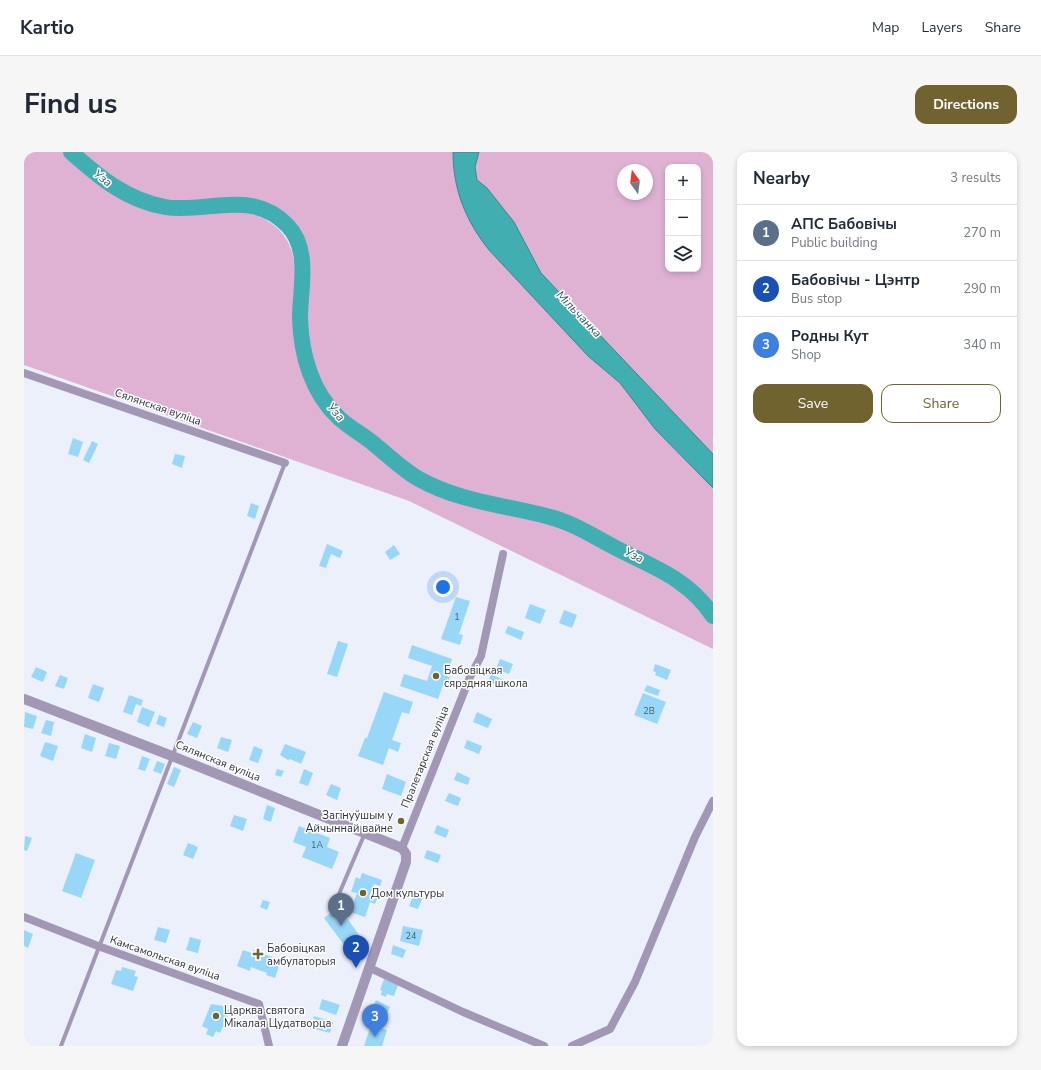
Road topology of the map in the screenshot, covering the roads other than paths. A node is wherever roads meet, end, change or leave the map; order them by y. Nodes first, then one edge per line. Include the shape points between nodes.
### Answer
1 (24, 372) edge
2 (284, 463) joint
3 (503, 554) dead end
4 (24, 699) edge
5 (172, 756) junction
6 (713, 801) edge
7 (366, 833) junction
8 (402, 848) junction
9 (339, 894) dead end
10 (24, 917) edge
11 (98, 946) junction
12 (370, 968) junction
13 (61, 1046) edge
14 (269, 1046) edge
15 (342, 1046) edge
16 (544, 1046) edge
17 (572, 1046) edge

1 - 2 street, Сялянская вуліца
2 - 5 lane
3 - 8 street, Пралетарская вуліца via 481,656 470,677
4 - 5 street, Сялянская вуліца
5 - 7 street, Сялянская вуліца
5 - 11 lane
6 - 17 street via 695,837 635,982 610,1028
7 - 8 street, Сялянская вуліца
7 - 9 lane
8 - 12 street, Пралетарская вуліца via 406,854 406,862
10 - 11 street, Камсамольская вуліца
11 - 13 lane
11 - 14 street, Камсамольская вуліца via 259,1004
12 - 15 street, Пралетарская вуліца
12 - 16 street via 463,1012

